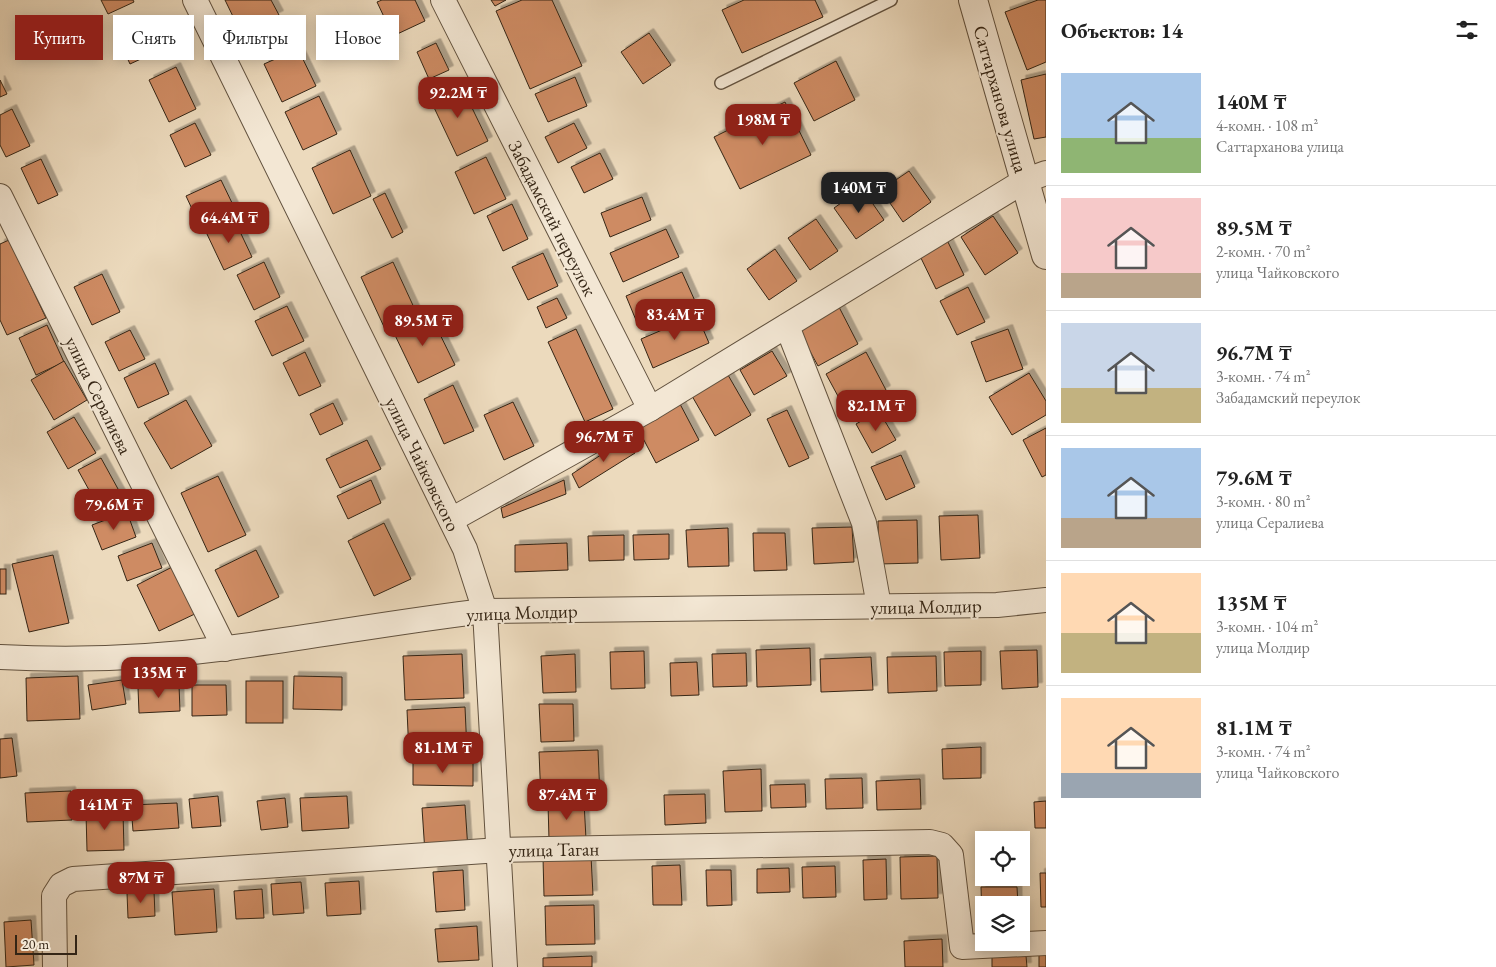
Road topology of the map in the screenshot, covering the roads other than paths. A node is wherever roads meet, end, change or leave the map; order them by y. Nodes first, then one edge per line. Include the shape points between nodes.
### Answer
1 (195, 0) edge
2 (443, 0) edge
3 (891, 0) edge
4 (972, 0) edge
5 (721, 84) dead end
6 (1035, 177) edge
7 (0, 196) edge
8 (1046, 255) edge
9 (787, 326) junction
10 (650, 410) junction
11 (451, 520) junction
12 (1046, 600) edge
13 (879, 606) junction
14 (485, 611) junction
15 (225, 649) junction
16 (0, 657) edge
17 (500, 850) junction
18 (1046, 943) edge
19 (962, 957) edge
20 (55, 967) edge
21 (505, 967) edge

1 - 11 street, улица Чайковского
2 - 10 street, Забадамский переулок
3 - 5 lane
4 - 6 street, Саттарханова улица
6 - 8 street, Саттарханова улица
6 - 9 street
7 - 15 street, улица Сералиева
9 - 10 street
9 - 13 street via 864,523
10 - 11 street
11 - 14 street, улица Чайковского via 466,549
12 - 13 street, улица Молдир via 997,605
13 - 14 street, улица Молдир
14 - 15 street, улица Молдир
14 - 17 street, улица Чайковского
15 - 16 street, улица Молдир via 67,660
17 - 19 street, улица Таган via 930,842 942,845 951,855
17 - 20 street, улица Таган via 73,880 61,885 54,896
17 - 21 street, улица Чайковского
18 - 19 street, улица Таган

